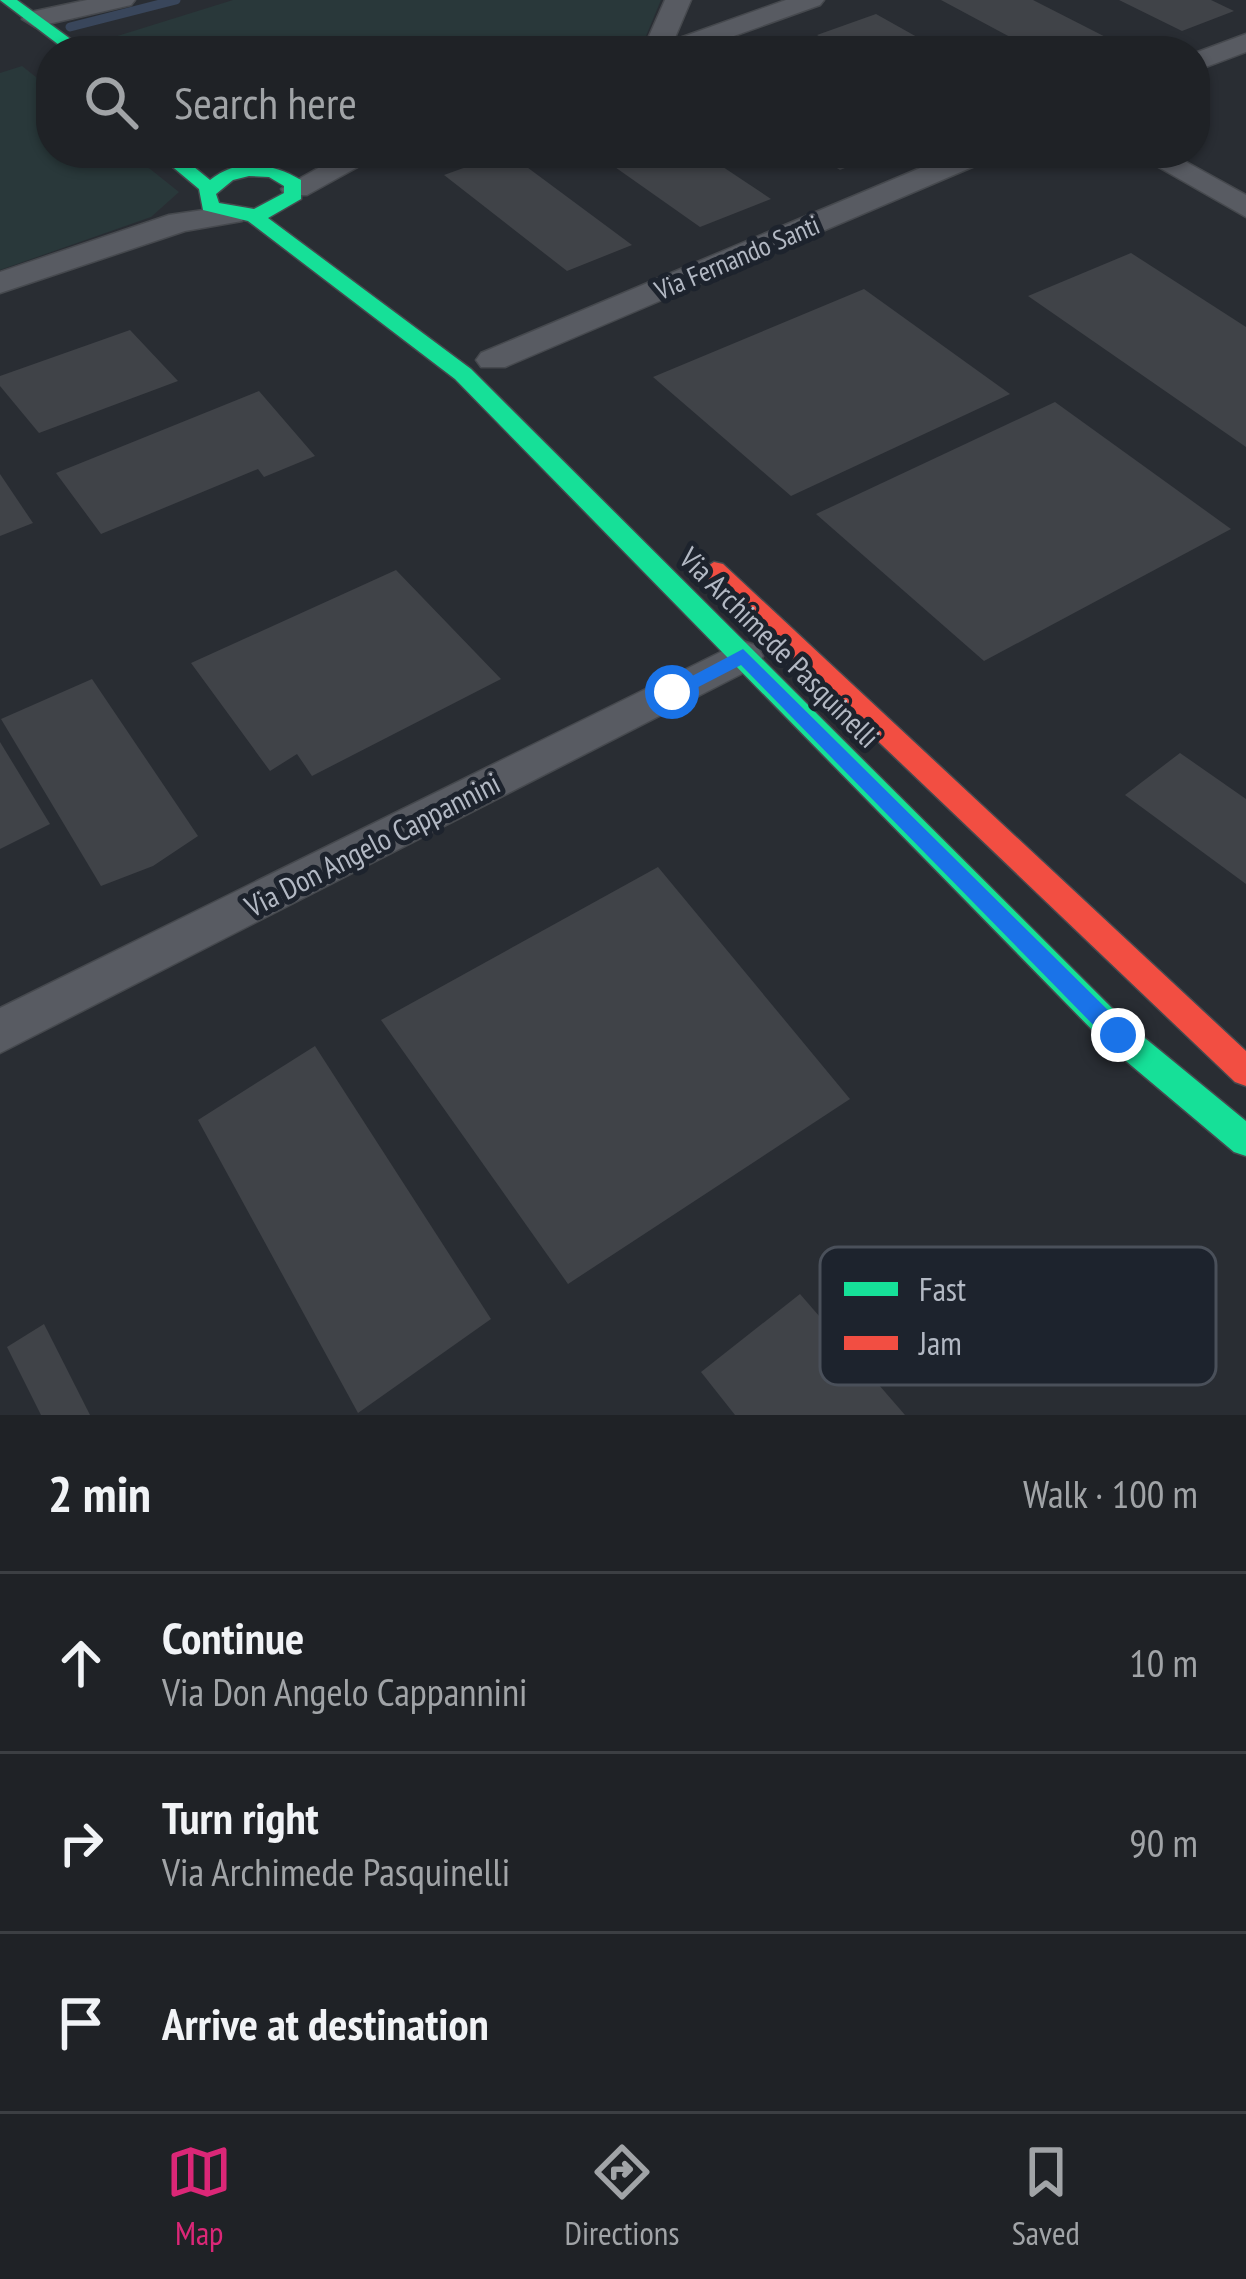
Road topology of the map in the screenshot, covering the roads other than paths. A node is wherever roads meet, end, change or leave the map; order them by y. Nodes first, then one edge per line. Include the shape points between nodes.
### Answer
1 (6, 0) edge
2 (122, 0) edge
3 (678, 0) edge
4 (811, 0) edge
5 (34, 19) junction
6 (0, 25) edge
7 (57, 36) edge
8 (662, 36) edge
9 (710, 36) edge
10 (1246, 42) edge
11 (36, 53) edge
12 (1210, 57) edge
13 (183, 168) edge
14 (246, 168) edge
15 (310, 168) edge
16 (322, 168) edge
17 (946, 168) edge
18 (1175, 168) edge
19 (277, 183) junction
20 (225, 204) junction
21 (1246, 208) edge
22 (312, 224) dead end
23 (0, 283) edge
24 (492, 361) dead end
25 (698, 555) dead end
26 (743, 656) junction
27 (0, 1032) edge
28 (1246, 1072) edge
29 (1246, 1141) edge

1 - 5 main road
2 - 5 street
3 - 8 street
4 - 9 street
5 - 7 main road
6 - 11 main road
10 - 12 street
13 - 20 main road, Via Archimede Pasquinelli
14 - 19 main road
15 - 19 street
16 - 19 street
17 - 24 street, Via Fernando Santi
18 - 21 street
19 - 20 main road
19 - 20 main road via 226,176
19 - 22 main road
20 - 23 street
20 - 26 main road, Via Archimede Pasquinelli via 463,374
25 - 28 main road, Via Archimede Pasquinelli
26 - 27 street, Via Don Angelo Cappannini
26 - 29 main road, Via Archimede Pasquinelli via 1118,1035

